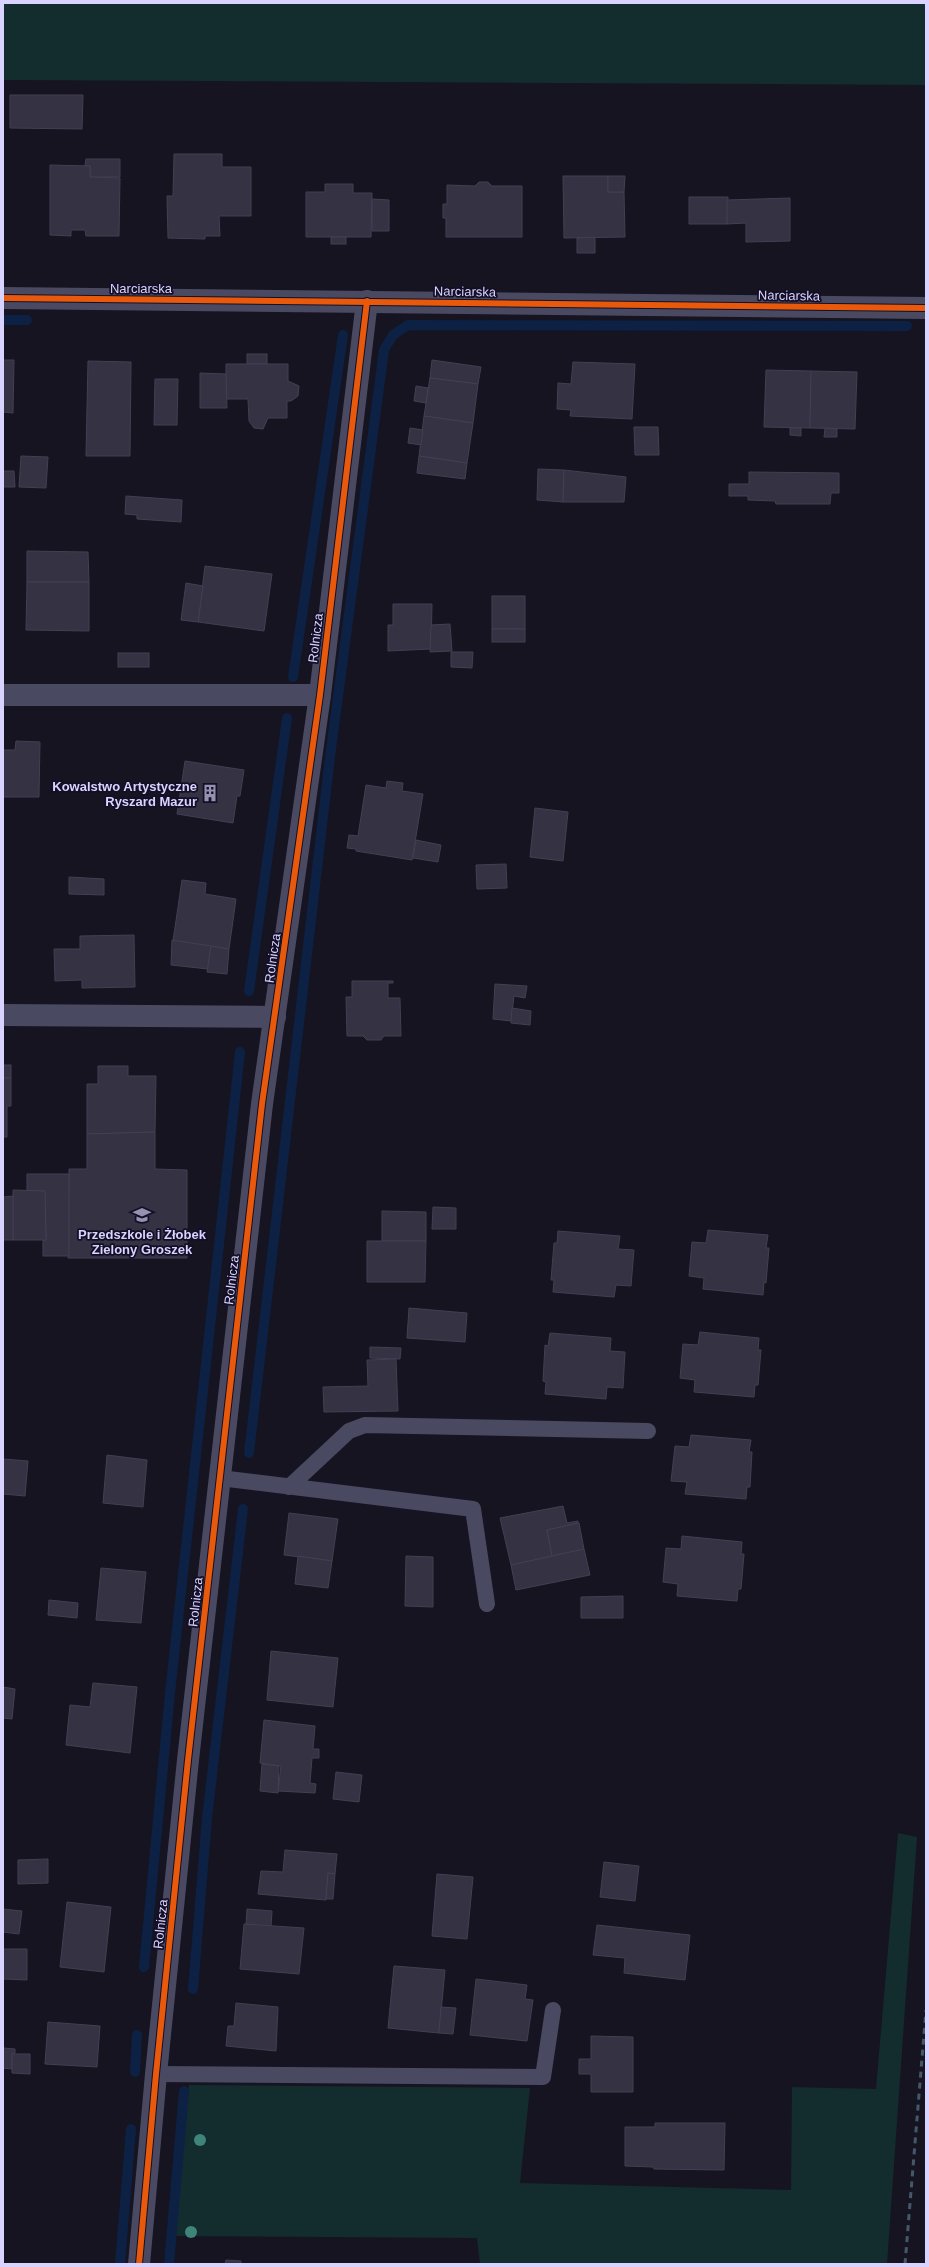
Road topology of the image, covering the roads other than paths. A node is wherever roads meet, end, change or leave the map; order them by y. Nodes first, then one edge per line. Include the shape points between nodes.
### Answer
1 (3, 298) edge
2 (366, 301) junction
3 (926, 308) edge
4 (3, 695) edge
5 (320, 695) junction
6 (3, 1014) edge
7 (275, 1017) junction
8 (648, 1431) dead end
9 (220, 1478) junction
10 (289, 1487) junction
11 (488, 1604) dead end
12 (553, 2010) dead end
13 (156, 2074) junction
14 (139, 2264) edge

1 - 2 street, Narciarska
2 - 3 street, Narciarska
2 - 5 street, Rolnicza
4 - 5 street
5 - 7 street, Rolnicza
6 - 7 street
7 - 9 street, Rolnicza via 262,1104
8 - 10 lane via 365,1425 349,1431
9 - 10 lane
9 - 13 street, Rolnicza
10 - 11 lane via 473,1509
12 - 13 lane via 542,2077
13 - 14 street, Rolnicza

